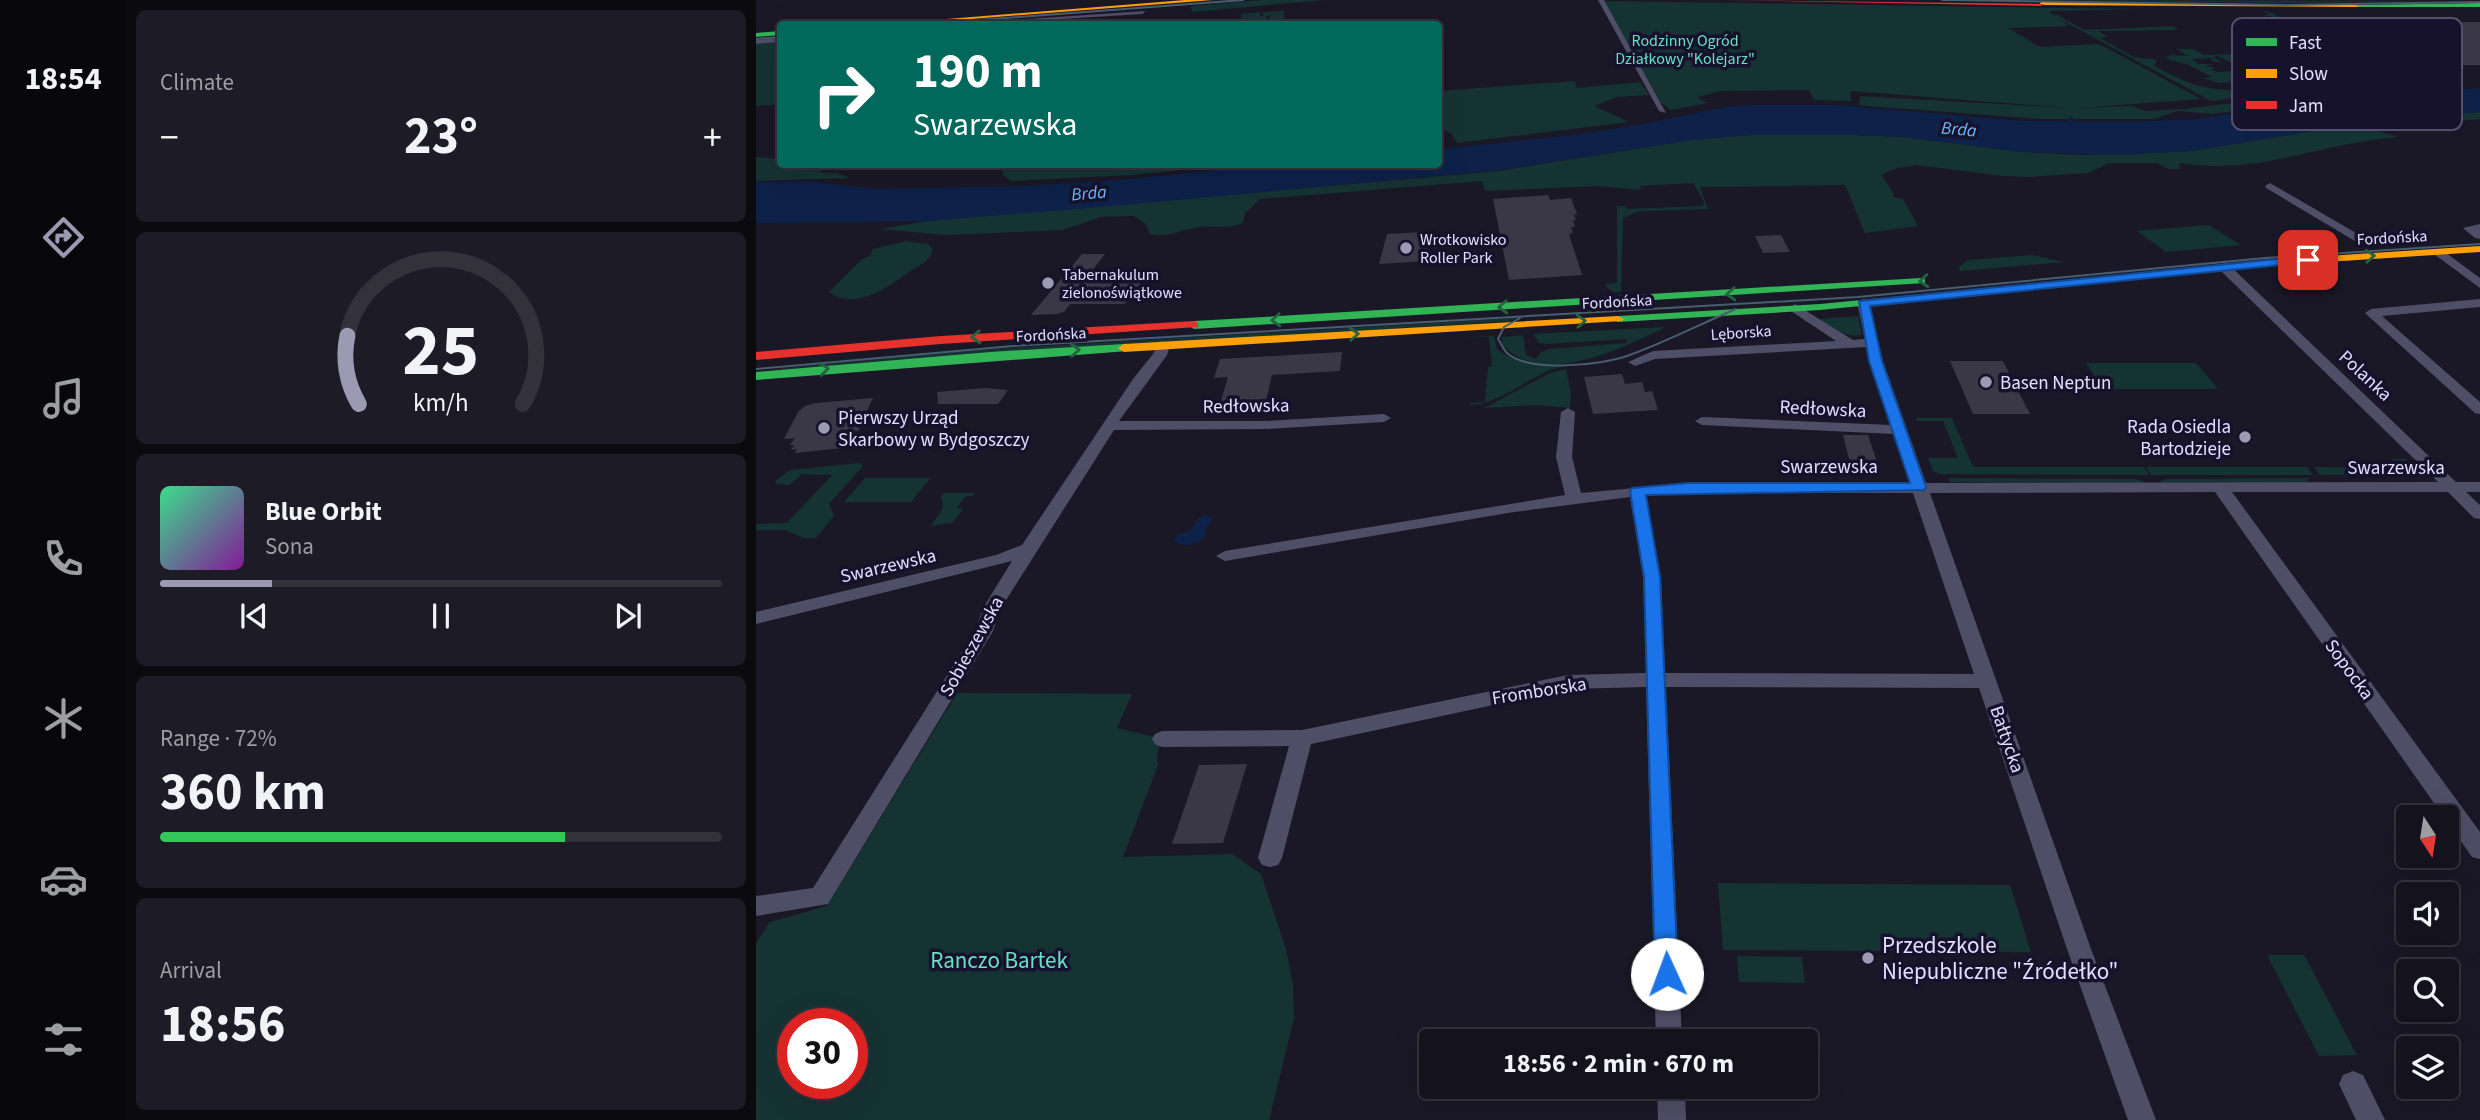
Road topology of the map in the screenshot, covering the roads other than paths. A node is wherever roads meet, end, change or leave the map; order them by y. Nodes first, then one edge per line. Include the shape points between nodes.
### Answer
1 (1210, 0) edge
2 (1601, 0) edge
3 (1728, 0) edge
4 (2183, 0) edge
5 (2409, 0) edge
6 (1805, 1) edge
7 (2480, 5) edge
8 (1143, 8) junction
9 (936, 21) edge
10 (1013, 21) edge
11 (1146, 21) edge
12 (1663, 111) dead end
13 (2270, 186) dead end
14 (2480, 237) edge
15 (2364, 242) junction
16 (2438, 252) junction
17 (2224, 267) junction
18 (2480, 284) edge
19 (1830, 288) junction
20 (1803, 291) junction
21 (1863, 303) junction
22 (2480, 303) edge
23 (1796, 308) junction
24 (1851, 344) junction
25 (1163, 345) junction
26 (1873, 350) junction
27 (756, 356) edge
28 (1635, 362) dead end
29 (756, 376) edge
30 (2480, 410) edge
31 (1569, 412) dead end
32 (1384, 418) dead end
33 (1702, 421) dead end
34 (1110, 426) junction
35 (1899, 430) junction
36 (1919, 487) junction
37 (2454, 487) junction
38 (2480, 487) edge
39 (2221, 489) junction
40 (1637, 491) junction
41 (1574, 498) junction
42 (2480, 514) edge
43 (1028, 549) junction
44 (1225, 556) dead end
45 (756, 618) edge
46 (1657, 680) junction
47 (1988, 681) junction
48 (1302, 738) junction
49 (1161, 739) dead end
50 (2480, 850) edge
51 (1270, 858) dead end
52 (756, 906) edge
53 (1669, 1029) edge
54 (2353, 1084) dead end
55 (1671, 1099) edge
56 (1672, 1120) edge
57 (2142, 1120) edge
58 (2371, 1120) edge

1 - 8 main road
2 - 12 street
3 - 6 main road
4 - 5 main road
6 - 7 main road via 2312,8
8 - 9 main road
8 - 10 street
8 - 11 street
13 - 15 street
14 - 15 main road, Fordońska
14 - 16 main road, Fordońska
15 -> 19 main road, Fordońska
17 -> 16 main road, Fordońska
16 - 18 street
17 - 21 main road, Fordońska
17 - 37 street, Polanka
19 - 20 main road, Fordońska
19 - 21 main road via 1851,293
20 - 23 main road
20 -> 27 main road, Fordońska via 941,340
21 - 23 main road, Fordońska
21 - 26 street, Bałtycka
22 - 30 street via 2371,313
23 - 24 street
25 -> 23 main road, Fordońska
24 - 26 street
24 - 28 street, Lęborska via 1653,355
29 -> 25 main road, Fordońska
25 - 34 street, Sobieszewska
26 - 35 street, Bałtycka
31 - 41 street via 1564,457
32 - 34 street, Redłowska via 1267,425
33 - 35 street, Redłowska
34 - 43 street, Sobieszewska
35 - 36 street, Bałtycka
36 - 39 street, Swarzewska
36 - 40 street, Swarzewska
36 - 47 street, Bałtycka
37 - 38 street, Swarzewska
37 - 39 street, Swarzewska
37 - 42 street, Polanka
39 - 50 street, Sopocka
40 - 41 street, Swarzewska
40 - 46 street via 1652,577
41 - 44 street, Swarzewska
43 - 45 street, Swarzewska
43 - 52 street, Sobieszewska via 992,608 984,631 820,897
46 - 47 street, Fromborska
46 - 48 street, Fromborska via 1568,682
46 - 53 street
47 - 57 street, Bałtycka
48 - 49 street, Fromborska
48 - 51 street
54 - 58 street
55 - 56 street

